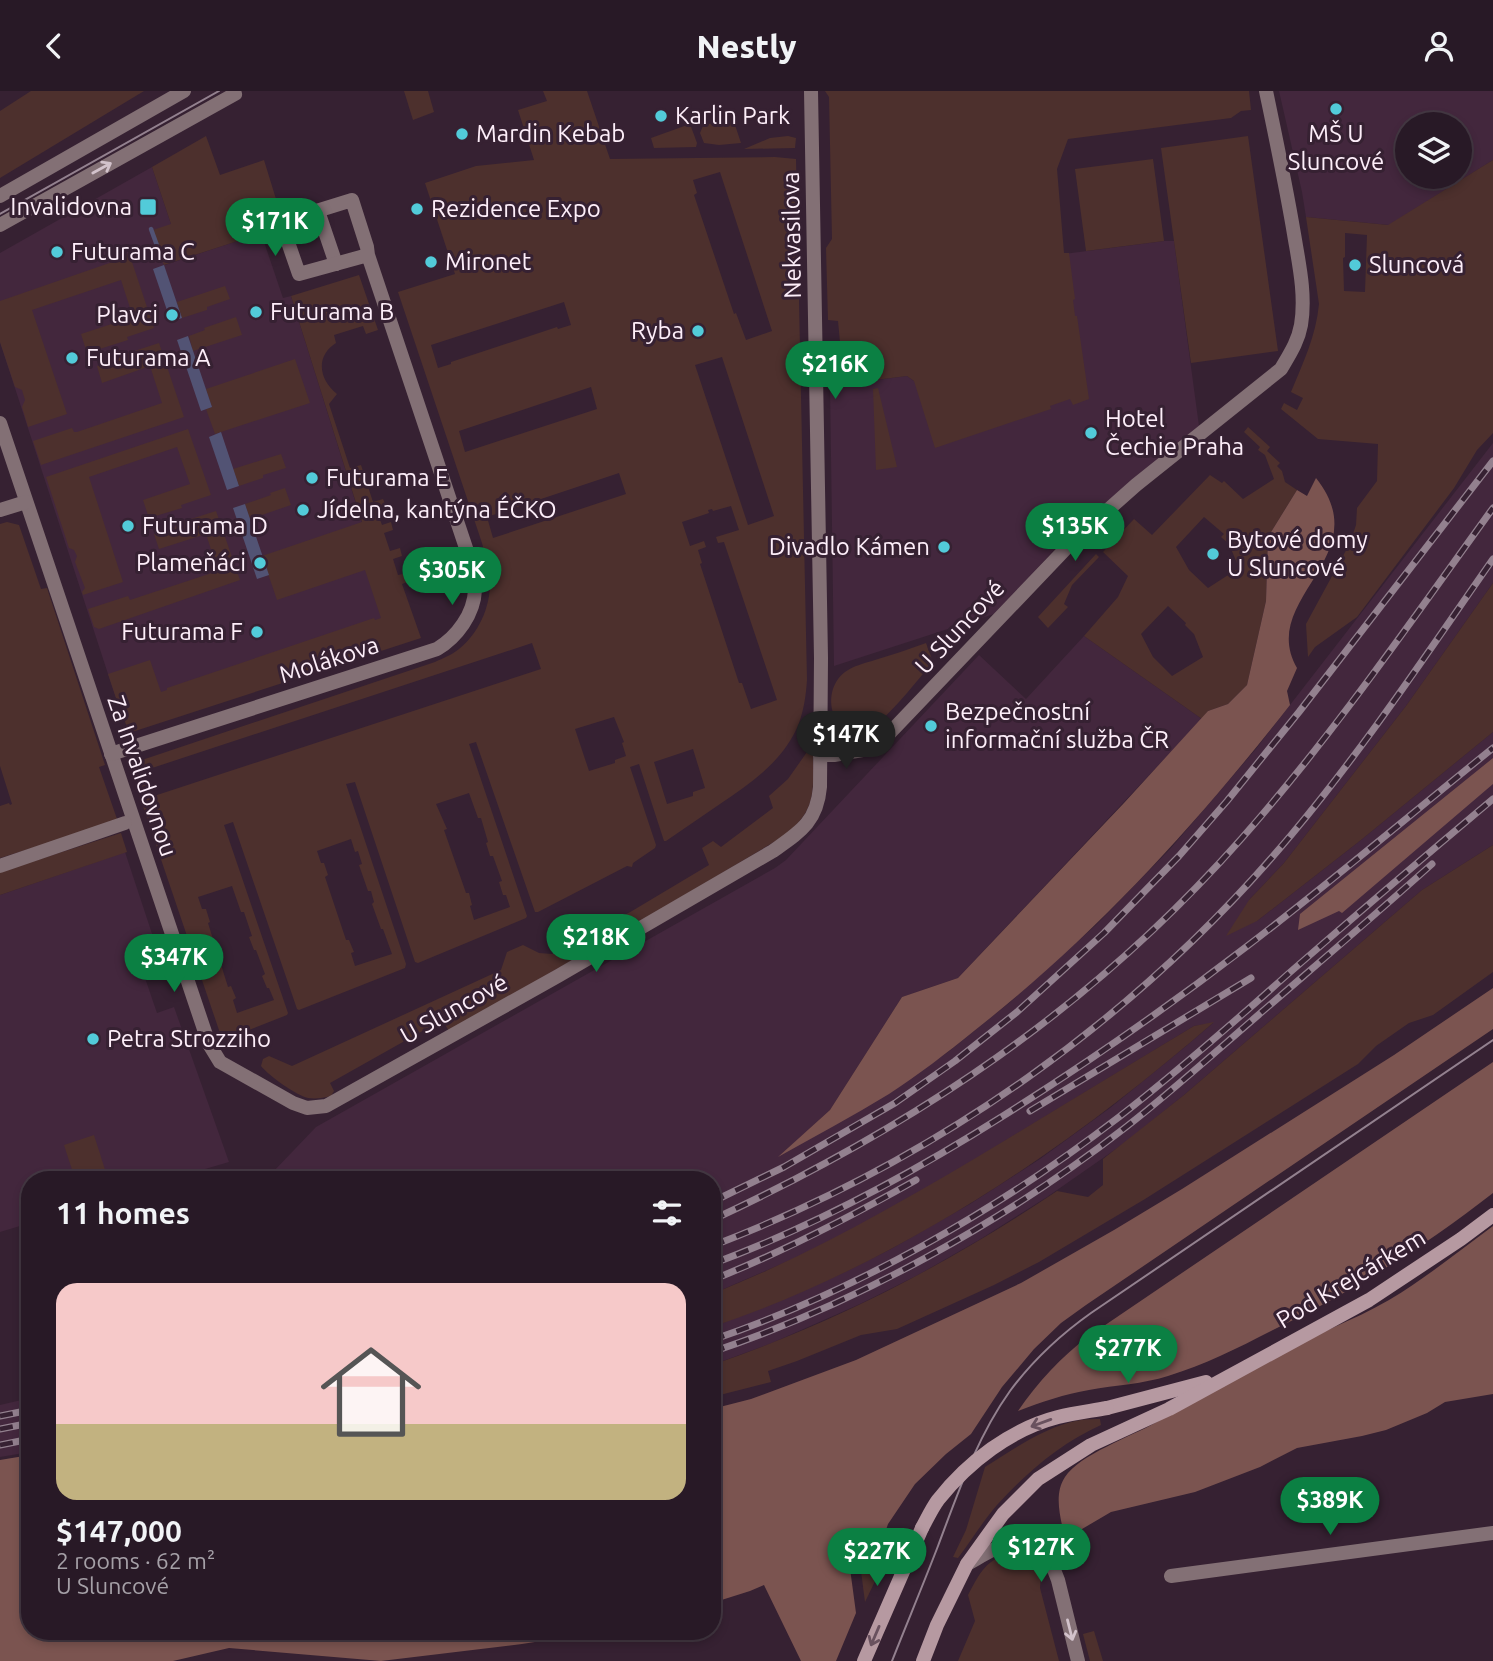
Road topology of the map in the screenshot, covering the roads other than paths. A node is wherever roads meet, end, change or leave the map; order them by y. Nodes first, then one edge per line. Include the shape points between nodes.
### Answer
1 (184, 91) edge
2 (234, 91) edge
3 (811, 91) edge
4 (1266, 91) edge
5 (0, 196) edge
6 (318, 211) junction
7 (0, 225) edge
8 (368, 255) junction
9 (336, 264) junction
10 (0, 423) edge
11 (26, 502) junction
12 (0, 510) edge
13 (111, 754) junction
14 (820, 755) junction
15 (125, 823) dead end
16 (0, 866) edge
17 (293, 1103) joint
18 (1493, 1215) edge
19 (1228, 1376) junction
20 (1493, 1533) edge
21 (967, 1563) junction
22 (1171, 1576) dead end
23 (864, 1661) edge
24 (923, 1661) edge
25 (1078, 1661) edge

1 - 5 street
7 -> 2 street
3 - 14 street, Nekvasilova
4 - 14 street, U Sluncové via 1304,304 1295,347 1281,369 1074,540 884,739 867,749
6 - 8 street, Molákova via 352,200
6 - 9 street
6 - 9 street, Molákova via 281,222 299,274
8 - 9 street, Molákova
8 - 13 street, Molákova via 474,574 472,606 464,622 456,635 437,649
10 - 11 street, Za Invalidovnou
11 - 12 street
11 - 13 street, Za Invalidovnou
13 - 17 street, Za Invalidovnou via 209,1044 220,1062
14 - 17 street, U Sluncové via 819,801 812,818 773,851 326,1106 307,1108
15 - 16 street
18 - 19 main road, Pod Krejcárkem via 1369,1300
19 - 21 main road, Pod Krejcárkem via 1091,1445 1038,1479 1003,1514
19 -> 23 main road, Pod Krejcárkem, bridge via 1058,1417 1002,1442 937,1501
20 - 22 street
21 - 24 main road, Pod Krejcárkem
21 -> 25 street via 1007,1544 1028,1544 1046,1555 1058,1580

